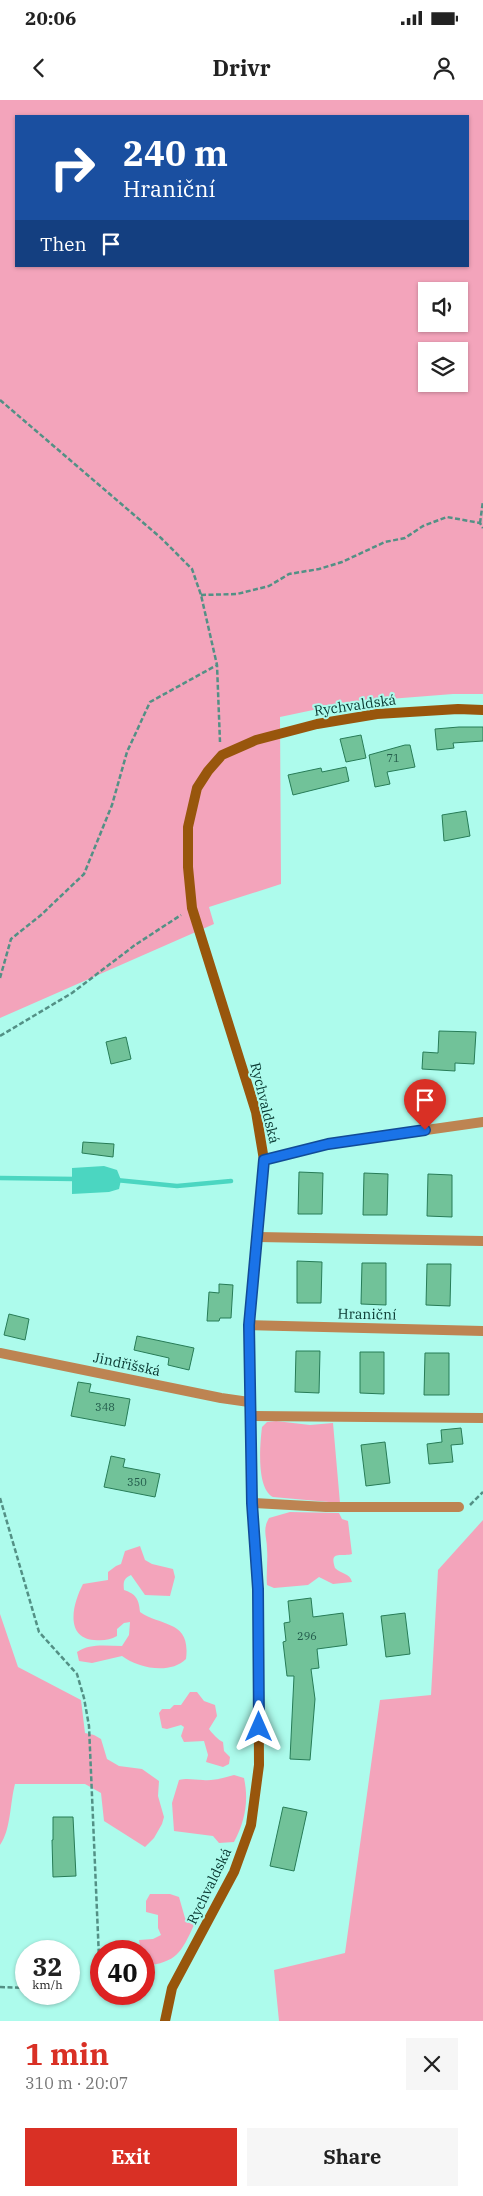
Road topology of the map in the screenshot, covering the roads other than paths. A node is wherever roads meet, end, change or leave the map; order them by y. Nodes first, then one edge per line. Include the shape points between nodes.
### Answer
1 (483, 710) edge
2 (483, 1122) edge
3 (264, 1160) junction
4 (258, 1237) junction
5 (483, 1240) edge
6 (249, 1325) junction
7 (483, 1331) edge
8 (0, 1353) edge
9 (249, 1402) junction
10 (250, 1416) junction
11 (483, 1418) edge
12 (252, 1503) junction
13 (459, 1507) road end
14 (165, 2021) edge

1 - 3 street, Rychvaldská via 402,712 317,724 256,740 222,755 197,788 188,827 192,908 256,1112
2 - 3 street via 328,1144
3 - 4 street, Rychvaldská
4 - 5 street
4 - 6 street, Rychvaldská
6 - 7 street, Hraniční
6 - 9 street, Rychvaldská
8 - 9 street, Jindřišská
9 - 10 street, Rychvaldská
10 - 11 street
10 - 12 street, Rychvaldská
12 - 13 street via 326,1507
12 - 14 street, Rychvaldská via 258,1589 259,1765 251,1825 234,1872 172,1988

